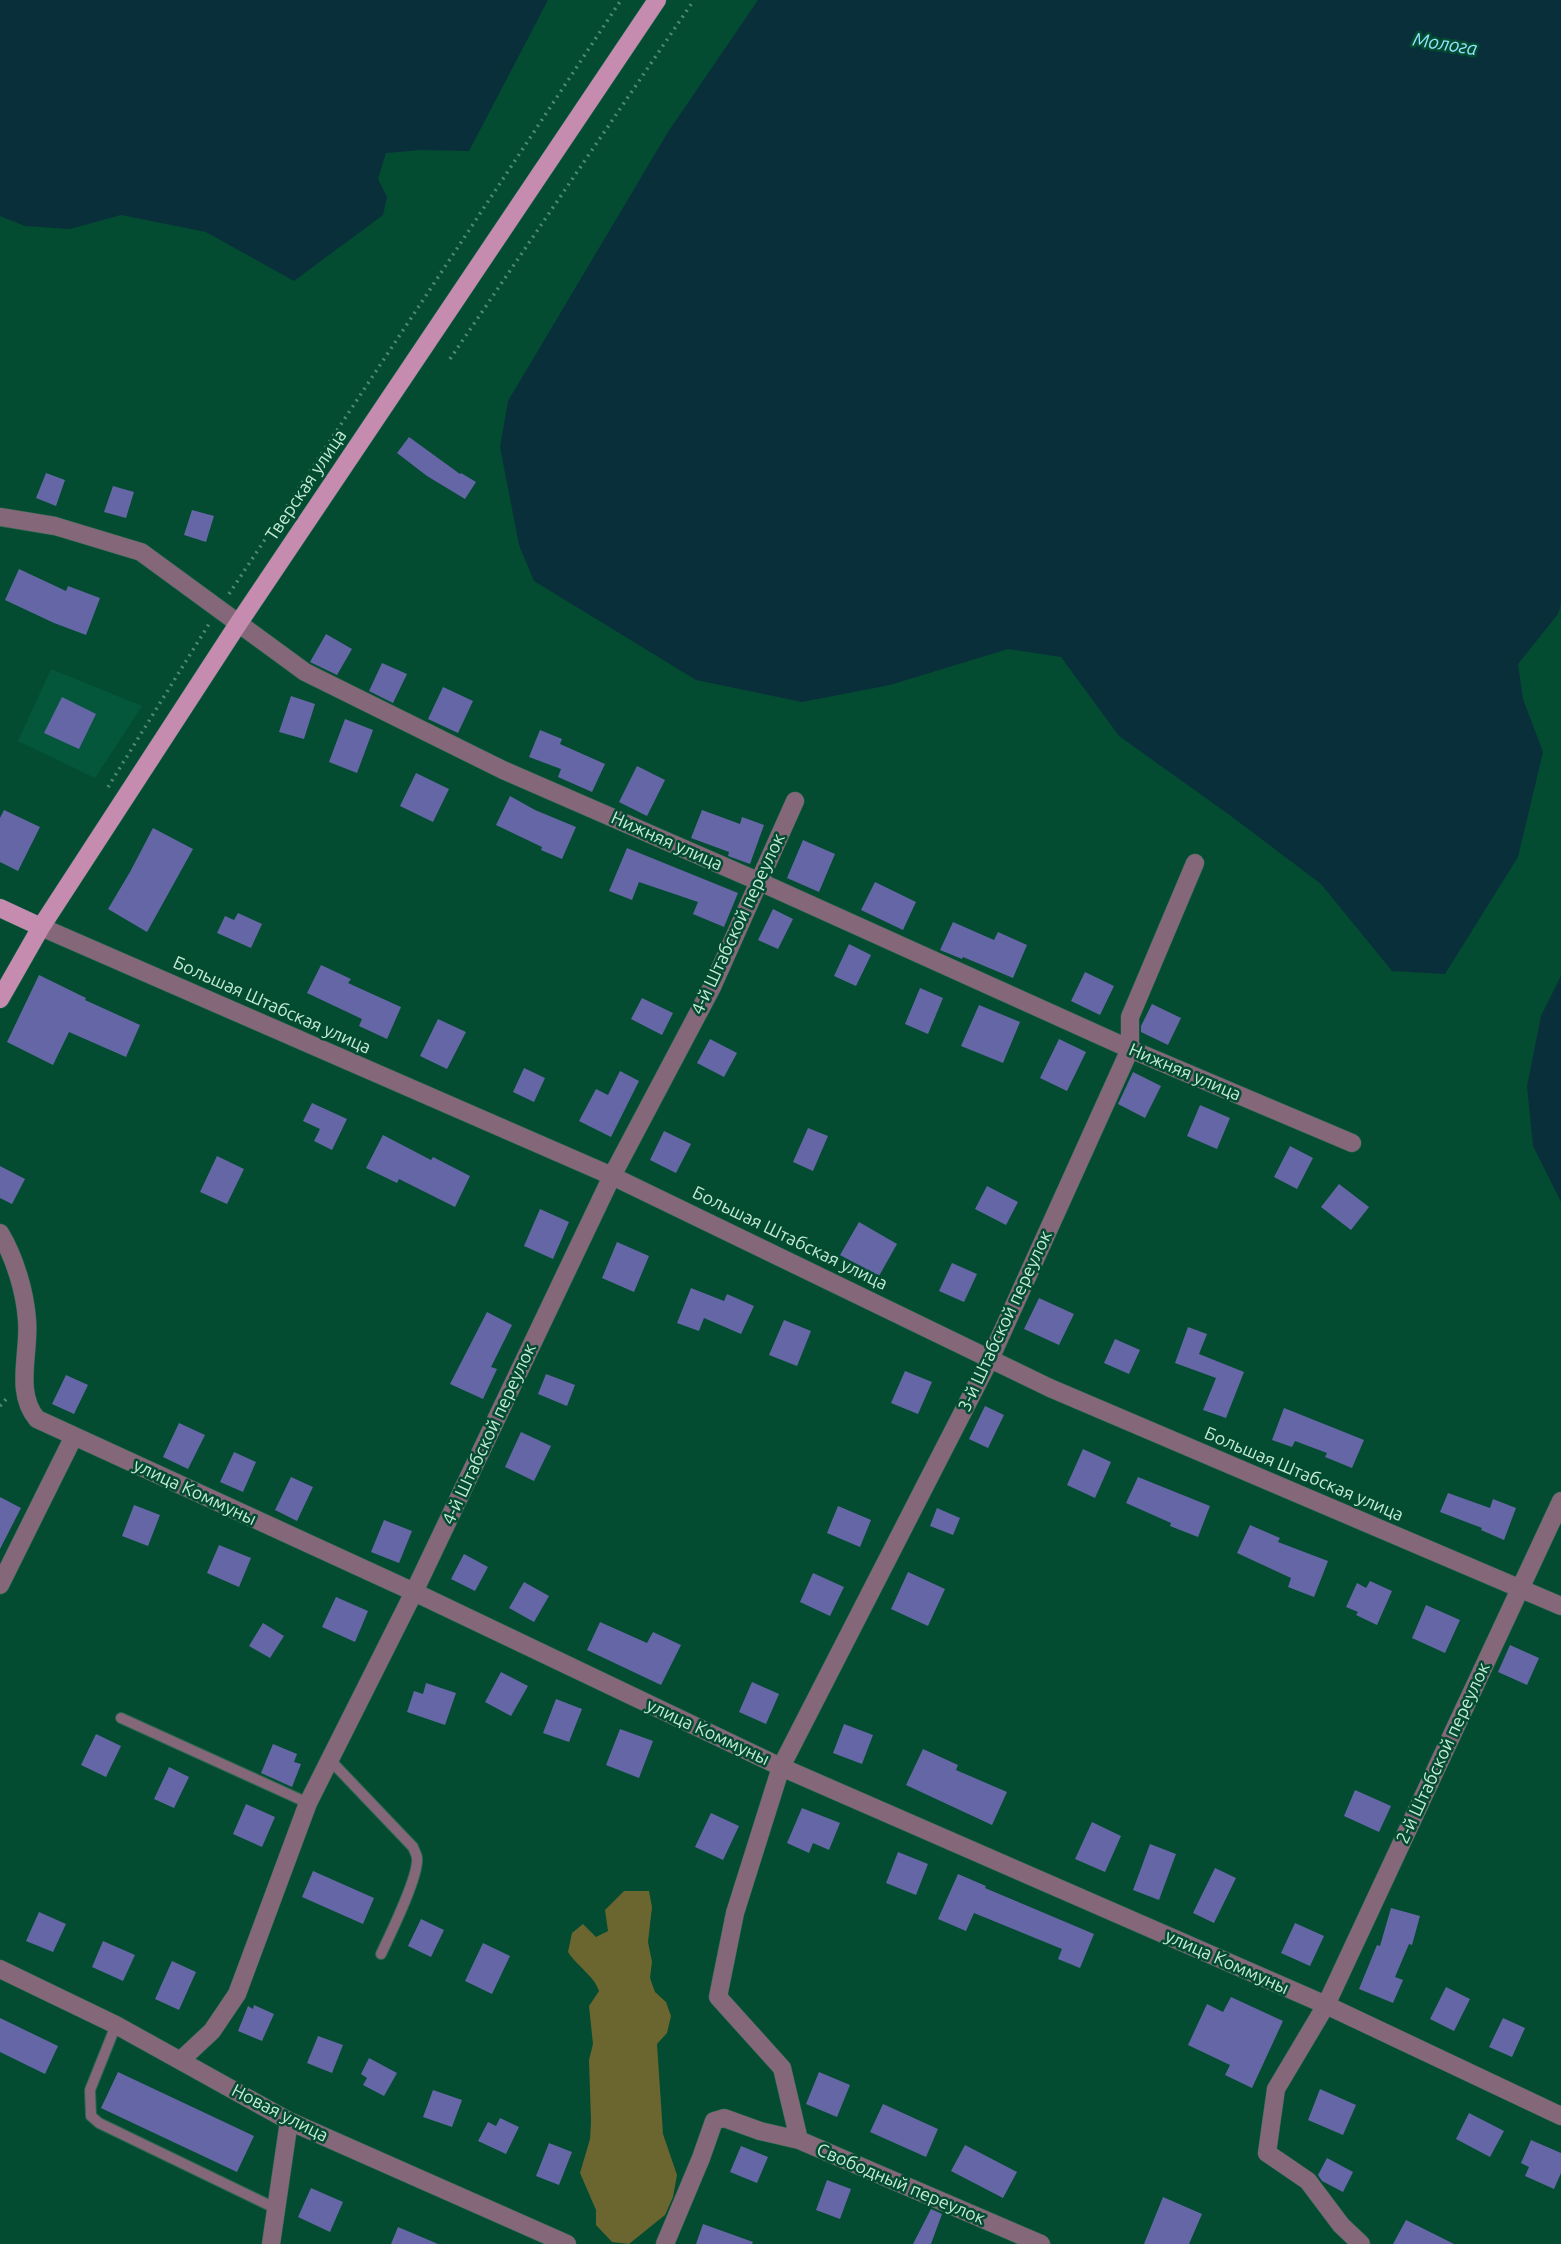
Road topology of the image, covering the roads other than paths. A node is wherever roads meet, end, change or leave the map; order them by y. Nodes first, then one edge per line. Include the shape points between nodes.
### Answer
1 (657, 0) edge
2 (0, 517) edge
3 (238, 624) junction
4 (795, 801) dead end
5 (1195, 863) dead end
6 (760, 882) junction
7 (0, 908) edge
8 (41, 927) junction
9 (0, 999) edge
10 (1130, 1049) junction
11 (1352, 1143) dead end
12 (612, 1176) junction
13 (0, 1233) edge
14 (990, 1359) junction
15 (74, 1436) junction
16 (1561, 1501) edge
17 (0, 1585) edge
18 (1518, 1590) junction
19 (414, 1592) junction
20 (1561, 1606) edge
21 (121, 1718) dead end
22 (330, 1759) junction
23 (781, 1767) junction
24 (308, 1803) junction
25 (381, 1954) dead end
26 (0, 1969) edge
27 (1326, 2005) junction
28 (116, 2025) junction
29 (181, 2060) junction
30 (1561, 2116) edge
31 (289, 2121) junction
32 (799, 2140) junction
33 (277, 2209) junction
34 (271, 2244) edge
35 (567, 2244) edge
36 (664, 2244) edge
37 (1041, 2244) edge
38 (1361, 2244) edge

1 - 3 main road, Тверская улица
2 - 3 street, Нижняя улица via 55,526 141,552
3 - 6 street, Нижняя улица via 305,672 491,764
3 - 8 main road, Тверская улица
4 - 6 street, 4-й Штабской переулок
5 - 10 street, 3-й Штабской переулок via 1130,1017
6 - 10 street, Нижняя улица
6 - 12 street, 4-й Штабской переулок via 712,987
7 - 8 main road, Большая Штабская улица
8 - 9 main road, Тверская улица
8 - 12 street, Большая Штабская улица
10 - 11 street, Нижняя улица
10 - 14 street, 3-й Штабской переулок
12 - 14 street, Большая Штабская улица
12 - 19 street, 4-й Штабской переулок
13 - 15 street, улица Коммуны via 16,1272 27,1321 24,1384 29,1410 37,1419
14 - 18 street, Большая Штабская улица
14 - 23 street, 3-й Штабской переулок
15 - 17 street
15 - 19 street, улица Коммуны
16 - 18 street, 2-й Штабской переулок
18 - 20 street, Большая Штабская улица
18 - 27 street, 2-й Штабской переулок
19 - 22 street, 4-й Штабской переулок
19 - 23 street, улица Коммуны
21 - 24 lane
22 - 24 street, 4-й Штабской переулок
22 - 25 lane via 417,1856 402,1908
23 - 27 street, улица Коммуны
23 - 32 street, Свободный переулок via 735,1913 718,1997 782,2068
24 - 29 street, 4-й Штабской переулок via 237,1994 212,2031
26 - 28 street, Новая улица
27 - 30 street, улица Коммуны
27 - 38 street, 2-й Штабской переулок via 1276,2089 1267,2153 1308,2180 1340,2225
28 - 29 street, Новая улица
28 - 33 lane via 90,2090 91,2116
29 - 31 street, Новая улица
31 - 33 street
31 - 35 street, Новая улица
32 - 36 street, Свободный переулок via 724,2118 714,2121
32 - 37 street, Свободный переулок
33 - 34 street

